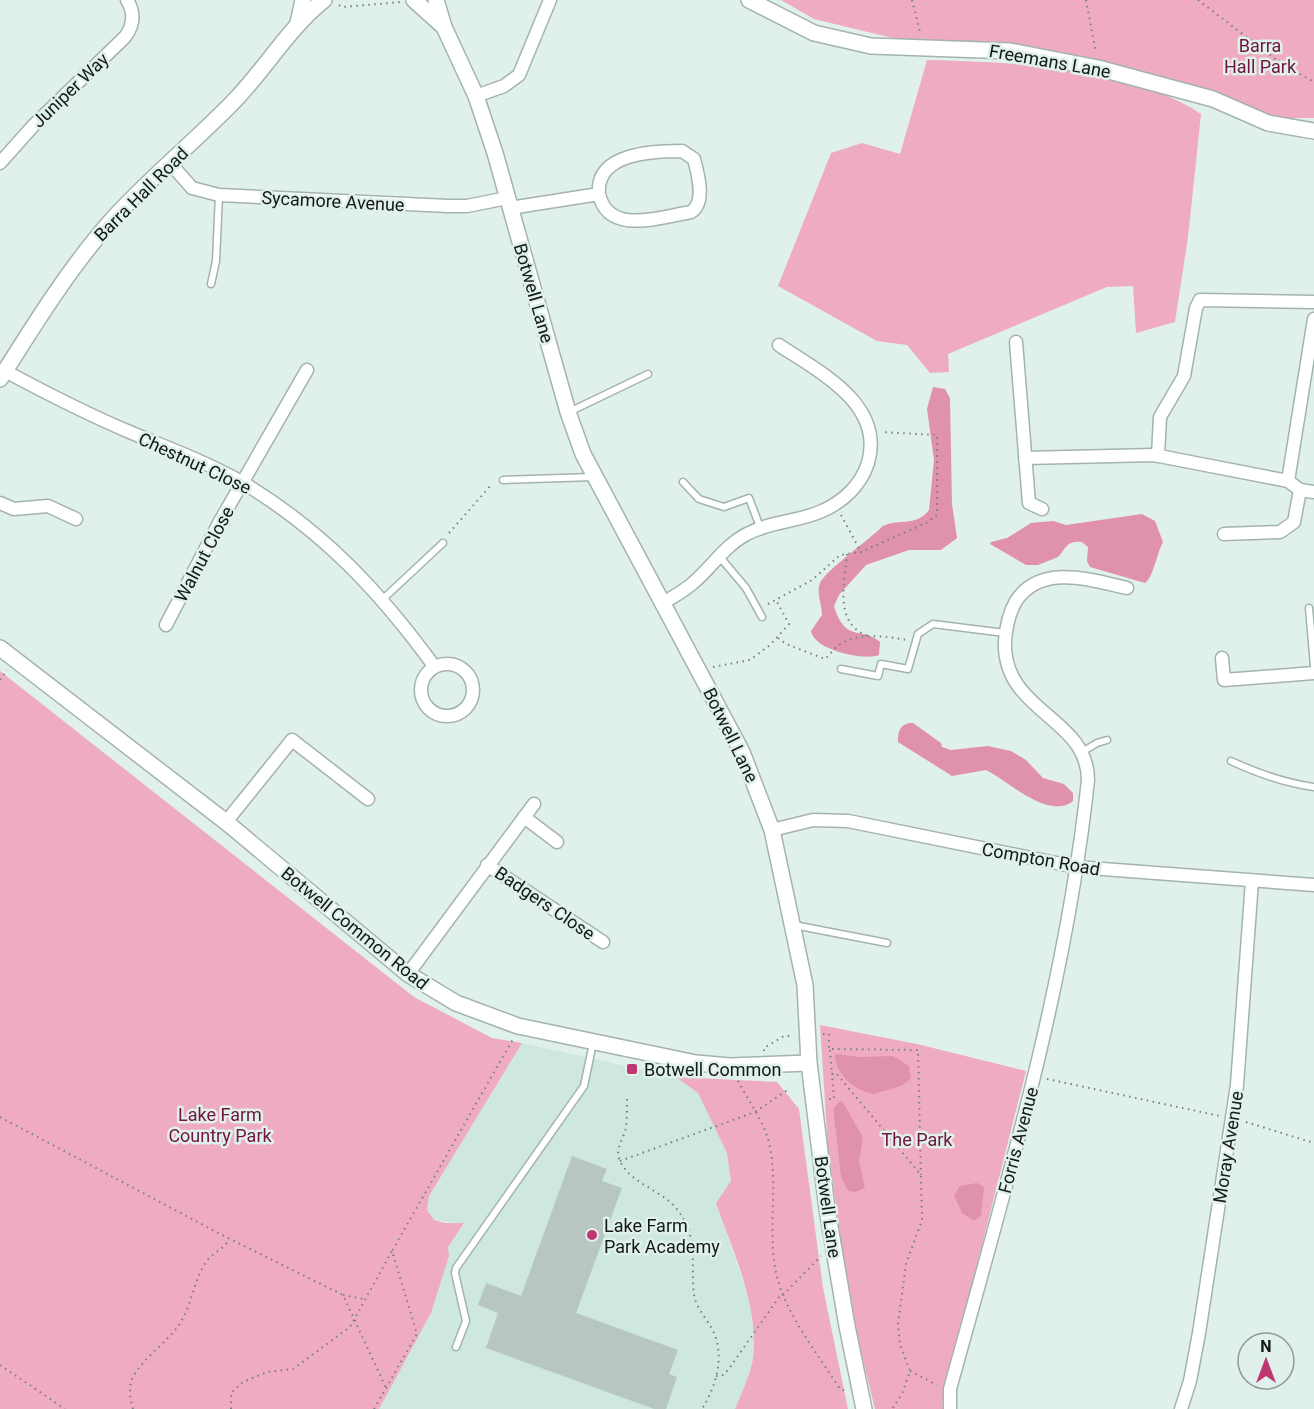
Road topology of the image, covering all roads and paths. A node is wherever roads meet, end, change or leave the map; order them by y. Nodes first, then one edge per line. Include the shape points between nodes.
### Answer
1 (127, 0) edge
2 (303, 0) edge
3 (324, 0) edge
4 (333, 0) edge
5 (415, 0) edge
6 (436, 0) edge
7 (550, 0) edge
8 (749, 0) edge
9 (912, 0) edge
10 (1086, 0) edge
11 (1198, 0) edge
12 (298, 23) junction
13 (444, 27) junction
14 (920, 47) junction
15 (1098, 68) junction
16 (1314, 82) edge
17 (476, 96) junction
18 (1314, 131) edge
19 (0, 163) edge
20 (170, 163) junction
21 (599, 194) junction
22 (219, 195) junction
23 (509, 203) junction
24 (211, 284) dead end
25 (1314, 302) edge
26 (1314, 320) edge
27 (1016, 342) dead end
28 (779, 345) dead end
29 (308, 370) dead end
30 (2, 374) edge
31 (648, 374) dead end
32 (568, 412) junction
33 (870, 432) junction
34 (1158, 456) junction
35 (1025, 458) junction
36 (594, 477) junction
37 (503, 480) joint
38 (683, 482) dead end
39 (1288, 482) junction
40 (243, 483) junction
41 (1300, 490) junction
42 (1314, 492) edge
43 (0, 503) edge
44 (835, 504) junction
45 (1042, 509) dead end
46 (76, 519) dead end
47 (760, 527) junction
48 (1224, 534) dead end
49 (443, 543) joint
50 (861, 552) junction
51 (847, 554) junction
52 (719, 556) junction
53 (1127, 588) dead end
54 (383, 599) junction
55 (776, 600) junction
56 (663, 603) junction
57 (1309, 608) dead end
58 (758, 609) junction
59 (762, 617) dead end
60 (166, 625) dead end
61 (1006, 634) junction
62 (871, 636) junction
63 (778, 638) junction
64 (915, 642) junction
65 (0, 648) edge
66 (1222, 658) dead end
67 (434, 666) junction
68 (1314, 666) edge
69 (698, 668) junction
70 (842, 669) dead end
71 (1314, 673) edge
72 (1107, 740) dead end
73 (1082, 752) junction
74 (1231, 761) dead end
75 (1314, 786) edge
76 (368, 799) dead end
77 (534, 804) dead end
78 (524, 817) junction
79 (226, 822) junction
80 (772, 830) junction
81 (557, 842) dead end
82 (487, 865) junction
83 (1076, 867) junction
84 (1252, 881) junction
85 (1314, 885) edge
86 (794, 925) junction
87 (603, 942) dead end
88 (887, 943) dead end
89 (408, 974) junction
90 (518, 1026) junction
91 (809, 1035) junction
92 (593, 1043) junction
93 (830, 1049) junction
94 (809, 1063) junction
95 (764, 1065) junction
96 (730, 1066) junction
97 (832, 1074) junction
98 (1035, 1076) junction
99 (789, 1089) dead end
100 (627, 1099) dead end
101 (815, 1100) junction
102 (755, 1112) junction
103 (0, 1117) edge
104 (1233, 1118) junction
105 (1314, 1143) edge
106 (620, 1161) junction
107 (921, 1175) junction
108 (230, 1239) junction
109 (392, 1251) junction
110 (821, 1256) dead end
111 (782, 1294) junction
112 (343, 1295) junction
113 (364, 1299) junction
114 (355, 1320) junction
115 (456, 1347) dead end
116 (0, 1365) edge
117 (910, 1371) junction
118 (716, 1376) junction
119 (386, 1388) junction
120 (950, 1389) junction
121 (863, 1402) edge
122 (65, 1409) edge
123 (133, 1409) edge
124 (231, 1409) edge
125 (374, 1409) edge
126 (702, 1409) edge
127 (892, 1409) edge
128 (950, 1409) edge
129 (1181, 1409) edge

1 - 19 street, Juniper Way via 133,15 125,37
2 - 12 street, Barra Hall Road
3 - 12 street, Barra Hall Road
4 - 5 path via 342,7
5 - 13 street, Botwell Lane
6 - 13 street, Botwell Lane
7 - 17 street via 519,75 504,86
8 - 14 street, Freemans Lane via 814,33 871,46
9 - 14 path via 919,20
10 - 15 path
11 - 16 path via 1282,64
12 - 20 street, Barra Hall Road via 258,75
13 - 17 street, Botwell Lane
14 - 15 street, Freemans Lane via 1010,51
15 - 18 street, Freemans Lane via 1213,99 1268,123
17 - 23 street, Botwell Lane
20 - 22 street, Sycamore Avenue via 192,188
20 - 30 street, Barra Hall Road via 88,248
21 - 21 street via 603,173 622,159 682,151 694,159 700,201 691,212 621,220 605,211
21 - 23 street, Sycamore Avenue
22 - 23 street, Sycamore Avenue via 448,206
22 - 24 lane
23 - 32 street, Botwell Lane
25 - 34 street via 1200,300 1184,376 1160,417
26 - 39 street
27 - 35 street
28 - 33 street via 847,392 862,412
29 - 40 street, Walnut Close
30 - 40 street, Chestnut Close
31 - 32 lane
32 - 36 street, Botwell Lane
33 - 44 street via 870,452 862,477
33 - 50 path via 937,435 938,507 937,515 928,522
34 - 35 street
34 - 39 street
35 - 45 street via 1029,503
36 - 37 lane
36 - 56 street, Botwell Lane
37 - 49 path via 496,479
38 - 47 lane via 699,499 724,507 749,498
39 - 41 street
40 - 54 street, Chestnut Close via 333,548
40 - 60 street, Walnut Close
41 - 42 street
41 - 48 street via 1294,522 1280,532
43 - 46 street via 14,509 48,506
44 - 47 street via 820,512
44 - 50 path
47 - 52 street
49 - 54 lane
50 - 51 path
51 - 55 path
51 - 62 path via 845,615 855,629
52 - 56 street via 693,583
52 - 58 lane
53 - 61 street via 1077,577 1040,582 1018,599
54 - 67 street, Chestnut Close
55 - 58 path
55 - 63 path via 789,624
56 - 69 street, Botwell Lane
57 - 68 lane
58 - 59 lane
61 - 64 lane via 938,623 922,630
61 - 73 street via 1006,660 1013,680
62 - 63 path via 840,644 825,659
62 - 64 path
63 - 69 path via 745,662
64 - 70 lane via 908,669 881,664 878,676
65 - 79 street, Botwell Common Road
66 - 71 street via 1224,680
67 - 67 street via 456,665 471,680 470,702 460,712 441,716 425,705 420,693 422,681
69 - 80 street, Botwell Lane via 742,753
72 - 73 lane
73 - 83 street, Forris Avenue via 1089,780
74 - 75 lane via 1265,777
76 - 79 street via 292,741
77 - 78 street, Badgers Close
78 - 81 street
78 - 82 street, Badgers Close
79 - 89 street, Botwell Common Road
80 - 83 street, Compton Road via 813,820 848,821
80 - 86 street, Botwell Lane
82 - 87 street, Badgers Close
82 - 89 street, Badgers Close
83 - 84 street, Compton Road
83 - 98 street, Forris Avenue
84 - 85 street, Compton Road
84 - 104 street, Moray Avenue via 1242,1046
86 - 88 lane
86 - 91 street, Botwell Lane via 806,985
89 - 90 street, Botwell Common Road via 456,1003
90 - 92 street, Botwell Common Road
90 - 109 path via 508,1052
91 - 93 path via 829,1034
91 - 94 street, Botwell Lane
91 - 95 path via 784,1036 764,1048
92 - 96 street, Botwell Common Road
92 - 115 lane via 584,1086 456,1268 466,1321
93 - 97 path
93 - 107 path via 918,1050
94 - 95 street, Botwell Common Road
94 - 101 street, Botwell Lane
95 - 96 street, Botwell Common Road
96 - 102 path
97 - 101 path via 834,1099
97 - 107 path via 836,1073
98 - 104 path
98 - 120 street, Forris Avenue
99 - 102 path
100 - 106 path
101 - 121 street, Botwell Lane via 828,1219
102 - 106 path
102 - 111 path via 771,1155 772,1237
103 - 108 path
104 - 105 path
104 - 129 street, Moray Avenue via 1201,1322
106 - 118 path via 668,1200 683,1219 693,1246 696,1302 716,1336
107 - 117 path via 922,1220 906,1264 898,1324 900,1345
108 - 112 path
108 - 123 path via 207,1260 178,1327 133,1376 129,1393
109 - 113 path
109 - 119 path via 417,1334
110 - 111 path
111 - 118 path via 728,1370
111 - 121 path via 840,1389
112 - 113 path
112 - 114 path
113 - 114 path
114 - 119 path
114 - 124 path via 293,1369 267,1372 243,1382 231,1393
116 - 122 path
117 - 120 path
117 - 127 path
118 - 126 path
119 - 125 path
120 - 128 street, Forris Avenue

